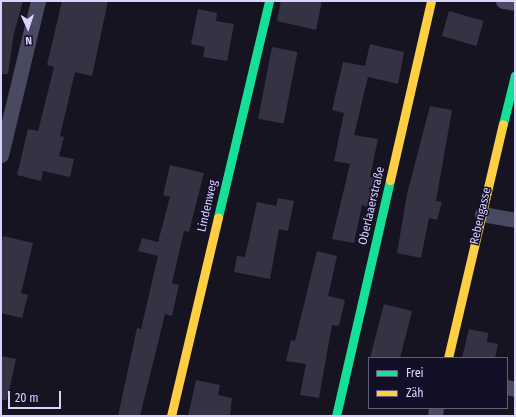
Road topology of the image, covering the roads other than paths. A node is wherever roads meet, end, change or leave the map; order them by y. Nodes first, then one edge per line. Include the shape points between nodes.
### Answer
1 (38, 1) edge
2 (269, 1) edge
3 (431, 1) edge
4 (502, 1) edge
5 (515, 3) edge
6 (515, 75) edge
7 (1, 155) edge
8 (482, 214) junction
9 (515, 220) edge
10 (448, 357) edge
11 (171, 416) edge
12 (336, 416) edge

1 - 7 street
2 - 11 street, Lindenweg
3 - 12 street, Oberlaaerstraße
4 - 5 street
6 - 8 street, Rebengasse
8 - 9 street
8 - 10 street, Rebengasse

